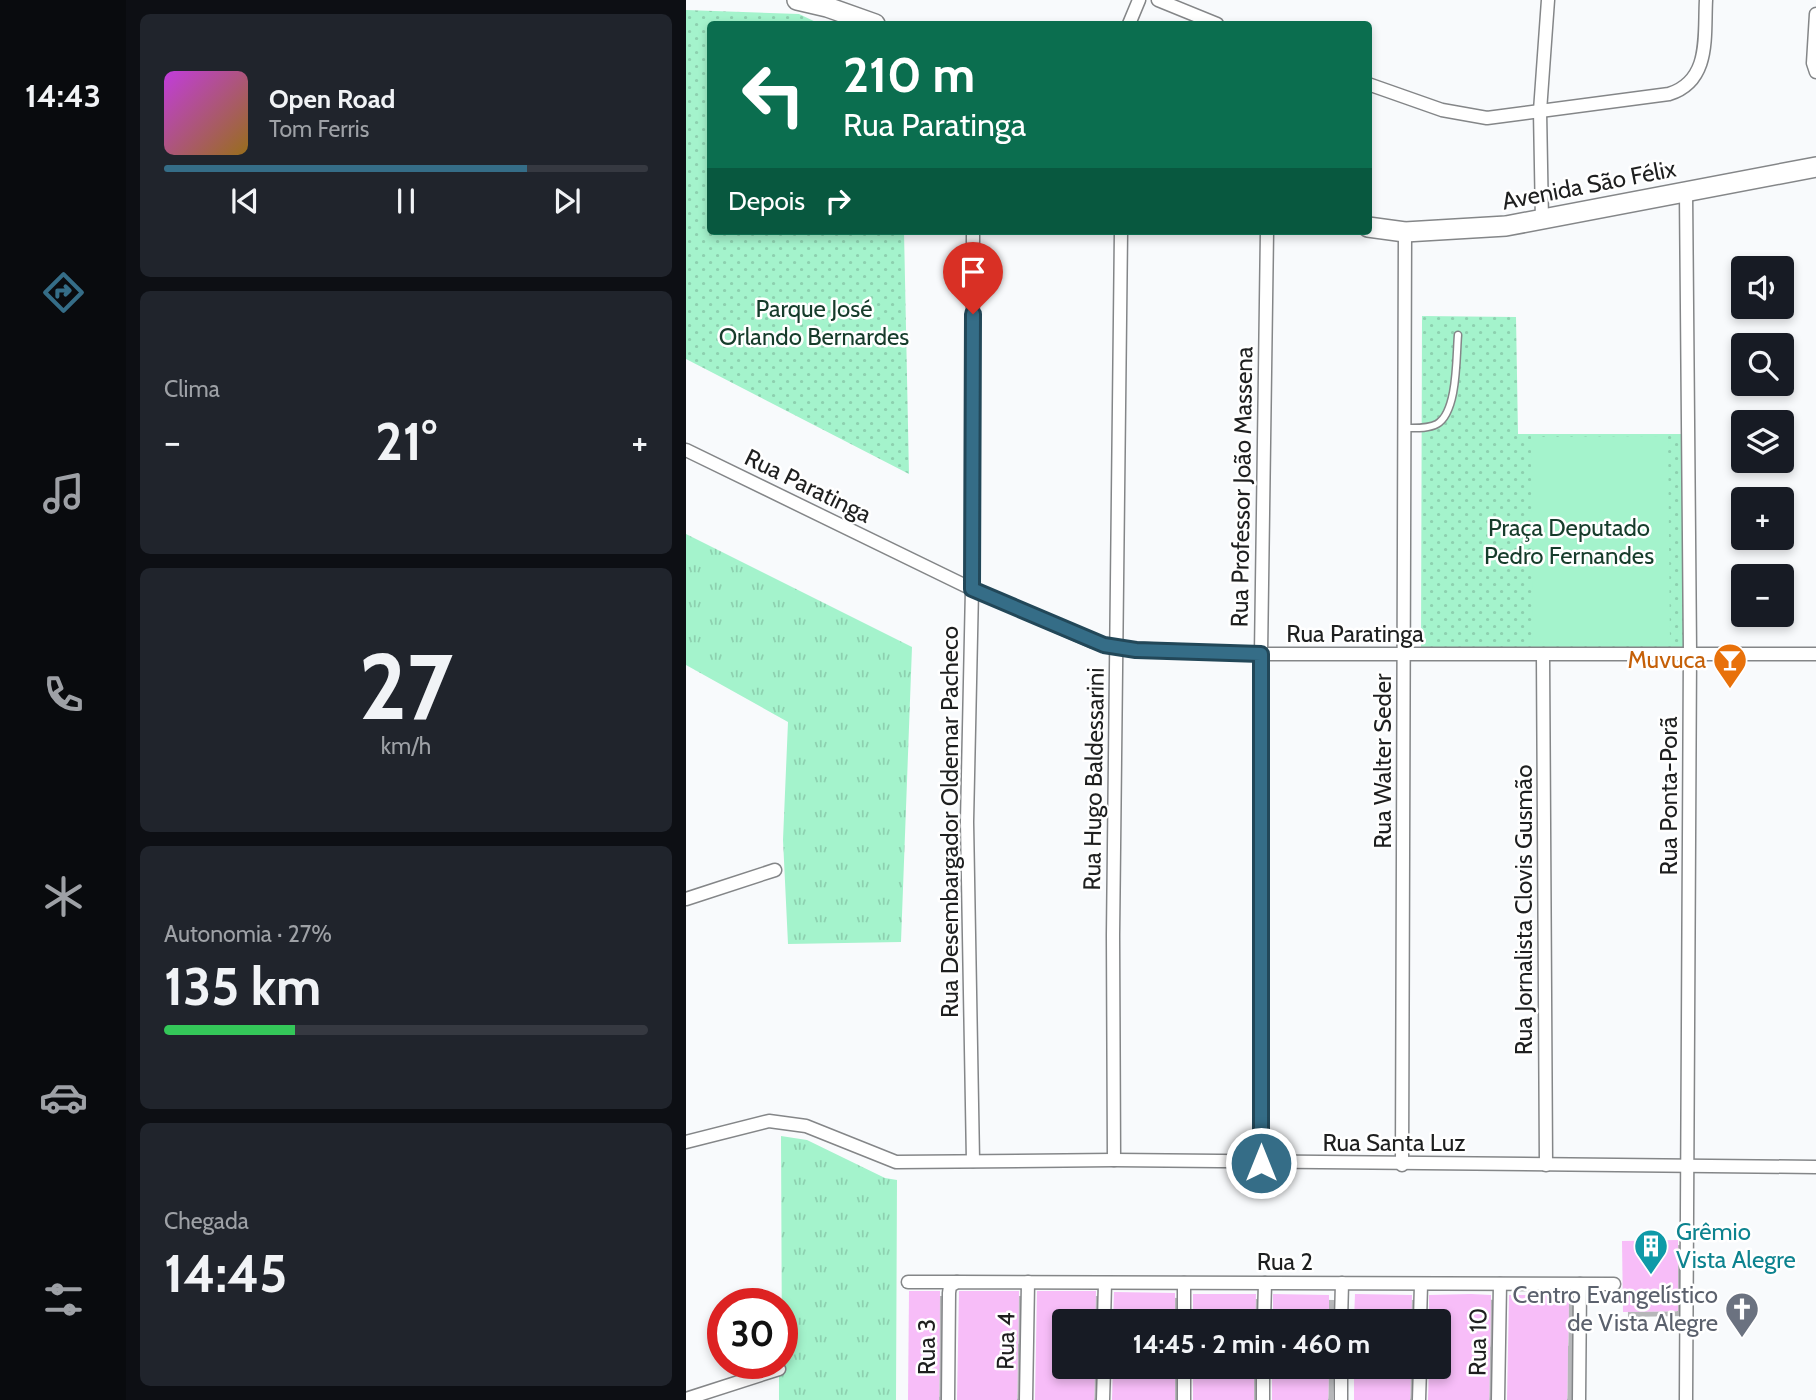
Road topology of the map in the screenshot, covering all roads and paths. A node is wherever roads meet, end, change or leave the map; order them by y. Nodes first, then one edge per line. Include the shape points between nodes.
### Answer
1 (797, 0) edge
2 (1139, 0) edge
3 (1158, 0) edge
4 (1706, 0) edge
5 (1546, 1) edge
6 (1816, 15) edge
7 (867, 21) edge
8 (1130, 21) edge
9 (1210, 21) edge
10 (1816, 72) edge
11 (1372, 85) edge
12 (1540, 111) junction
13 (1816, 167) edge
14 (1686, 192) junction
15 (1542, 221) junction
16 (1372, 228) edge
17 (1405, 232) junction
18 (973, 235) edge
19 (1121, 235) edge
20 (1267, 235) edge
21 (1458, 335) dead end
22 (1405, 428) junction
23 (686, 450) edge
24 (972, 589) junction
25 (1117, 648) junction
26 (1690, 652) junction
27 (1261, 654) junction
28 (1544, 654) junction
29 (1816, 654) edge
30 (1404, 656) junction
31 (775, 870) dead end
32 (686, 899) edge
33 (686, 1142) edge
34 (1114, 1160) junction
35 (973, 1161) junction
36 (1261, 1163) junction
37 (1402, 1165) junction
38 (1546, 1165) junction
39 (1688, 1166) junction
40 (1816, 1167) edge
41 (908, 1282) dead end
42 (957, 1282) junction
43 (1028, 1282) junction
44 (1105, 1283) junction
45 (1184, 1283) junction
46 (1265, 1283) junction
47 (1342, 1283) junction
48 (1421, 1284) junction
49 (1500, 1284) junction
50 (1580, 1284) junction
51 (1614, 1284) dead end
52 (1104, 1309) edge
53 (1184, 1309) edge
54 (1264, 1309) edge
55 (1341, 1309) edge
56 (1420, 1309) edge
57 (748, 1379) edge
58 (1104, 1379) edge
59 (1184, 1379) edge
60 (1264, 1379) edge
61 (1341, 1379) edge
62 (1420, 1379) edge
63 (686, 1399) edge
64 (948, 1400) edge
65 (1026, 1400) edge
66 (1103, 1400) edge
67 (1184, 1400) edge
68 (1263, 1400) edge
69 (1340, 1400) edge
70 (1419, 1400) edge
71 (1498, 1400) edge
72 (1579, 1400) edge
73 (1686, 1400) edge

1 - 7 street
2 - 8 street
3 - 9 street
4 - 12 street via 1703,53 1696,76 1684,89
5 - 12 street
6 - 10 street
11 - 12 street via 1468,116
12 - 15 street
13 - 14 street, Avenida São Félix
14 - 15 street, Avenida São Félix
14 - 26 street, Rua Ponta-Porã
15 - 17 street, Avenida São Félix
16 - 17 street, Avenida São Félix
17 - 22 street, Rua Walter Seder
18 - 24 street, Rua Desembargador Oldemar Pacheco
19 - 25 street, Rua Hugo Baldessarini
20 - 27 street, Rua Professor João Massena
21 - 22 lane via 1447,414 1439,423
22 - 30 street, Rua Walter Seder
23 - 24 street, Rua Paratinga
24 - 25 street, Rua Paratinga
24 - 35 street, Rua Desembargador Oldemar Pacheco via 967,821
25 - 27 street, Rua Paratinga
25 - 34 street, Rua Hugo Baldessarini
26 - 28 street, Rua Paratinga
26 - 29 street, Rua Paratinga
26 - 39 street, Rua Ponta-Porã
27 - 30 street, Rua Paratinga
27 - 36 street, Rua Professor João Massena
28 - 30 street, Rua Paratinga
28 - 38 street, Rua Jornalista Clovis Gusmão
30 - 37 street, Rua Walter Seder
31 - 32 street
33 - 35 street, Rua Santa Luz via 769,1121 806,1126 896,1162
34 - 35 street, Rua Santa Luz
34 - 36 street, Rua Santa Luz
36 - 37 street, Rua Santa Luz
37 - 38 street, Rua Santa Luz
38 - 39 street, Rua Santa Luz
39 - 40 street, Rua Santa Luz
39 - 73 street, Rua Ponta-Porã
41 - 42 street, Rua 2
42 - 43 street, Rua 2
42 - 64 street, Rua 3 via 948,1293
43 - 44 street, Rua 2
43 - 65 street, Rua 4
44 - 45 street, Rua 2
44 - 52 street
45 - 46 street, Rua 2
45 - 53 street
46 - 47 street, Rua 2
46 - 54 street
47 - 48 street, Rua 2
47 - 55 street
48 - 49 street, Rua 2
48 - 56 street
49 - 50 street, Rua 2
49 - 71 street, Rua 10
50 - 51 street, Rua 2
50 - 72 street
57 - 63 street
58 - 66 street
59 - 67 street
60 - 68 street
61 - 69 street
62 - 70 street

